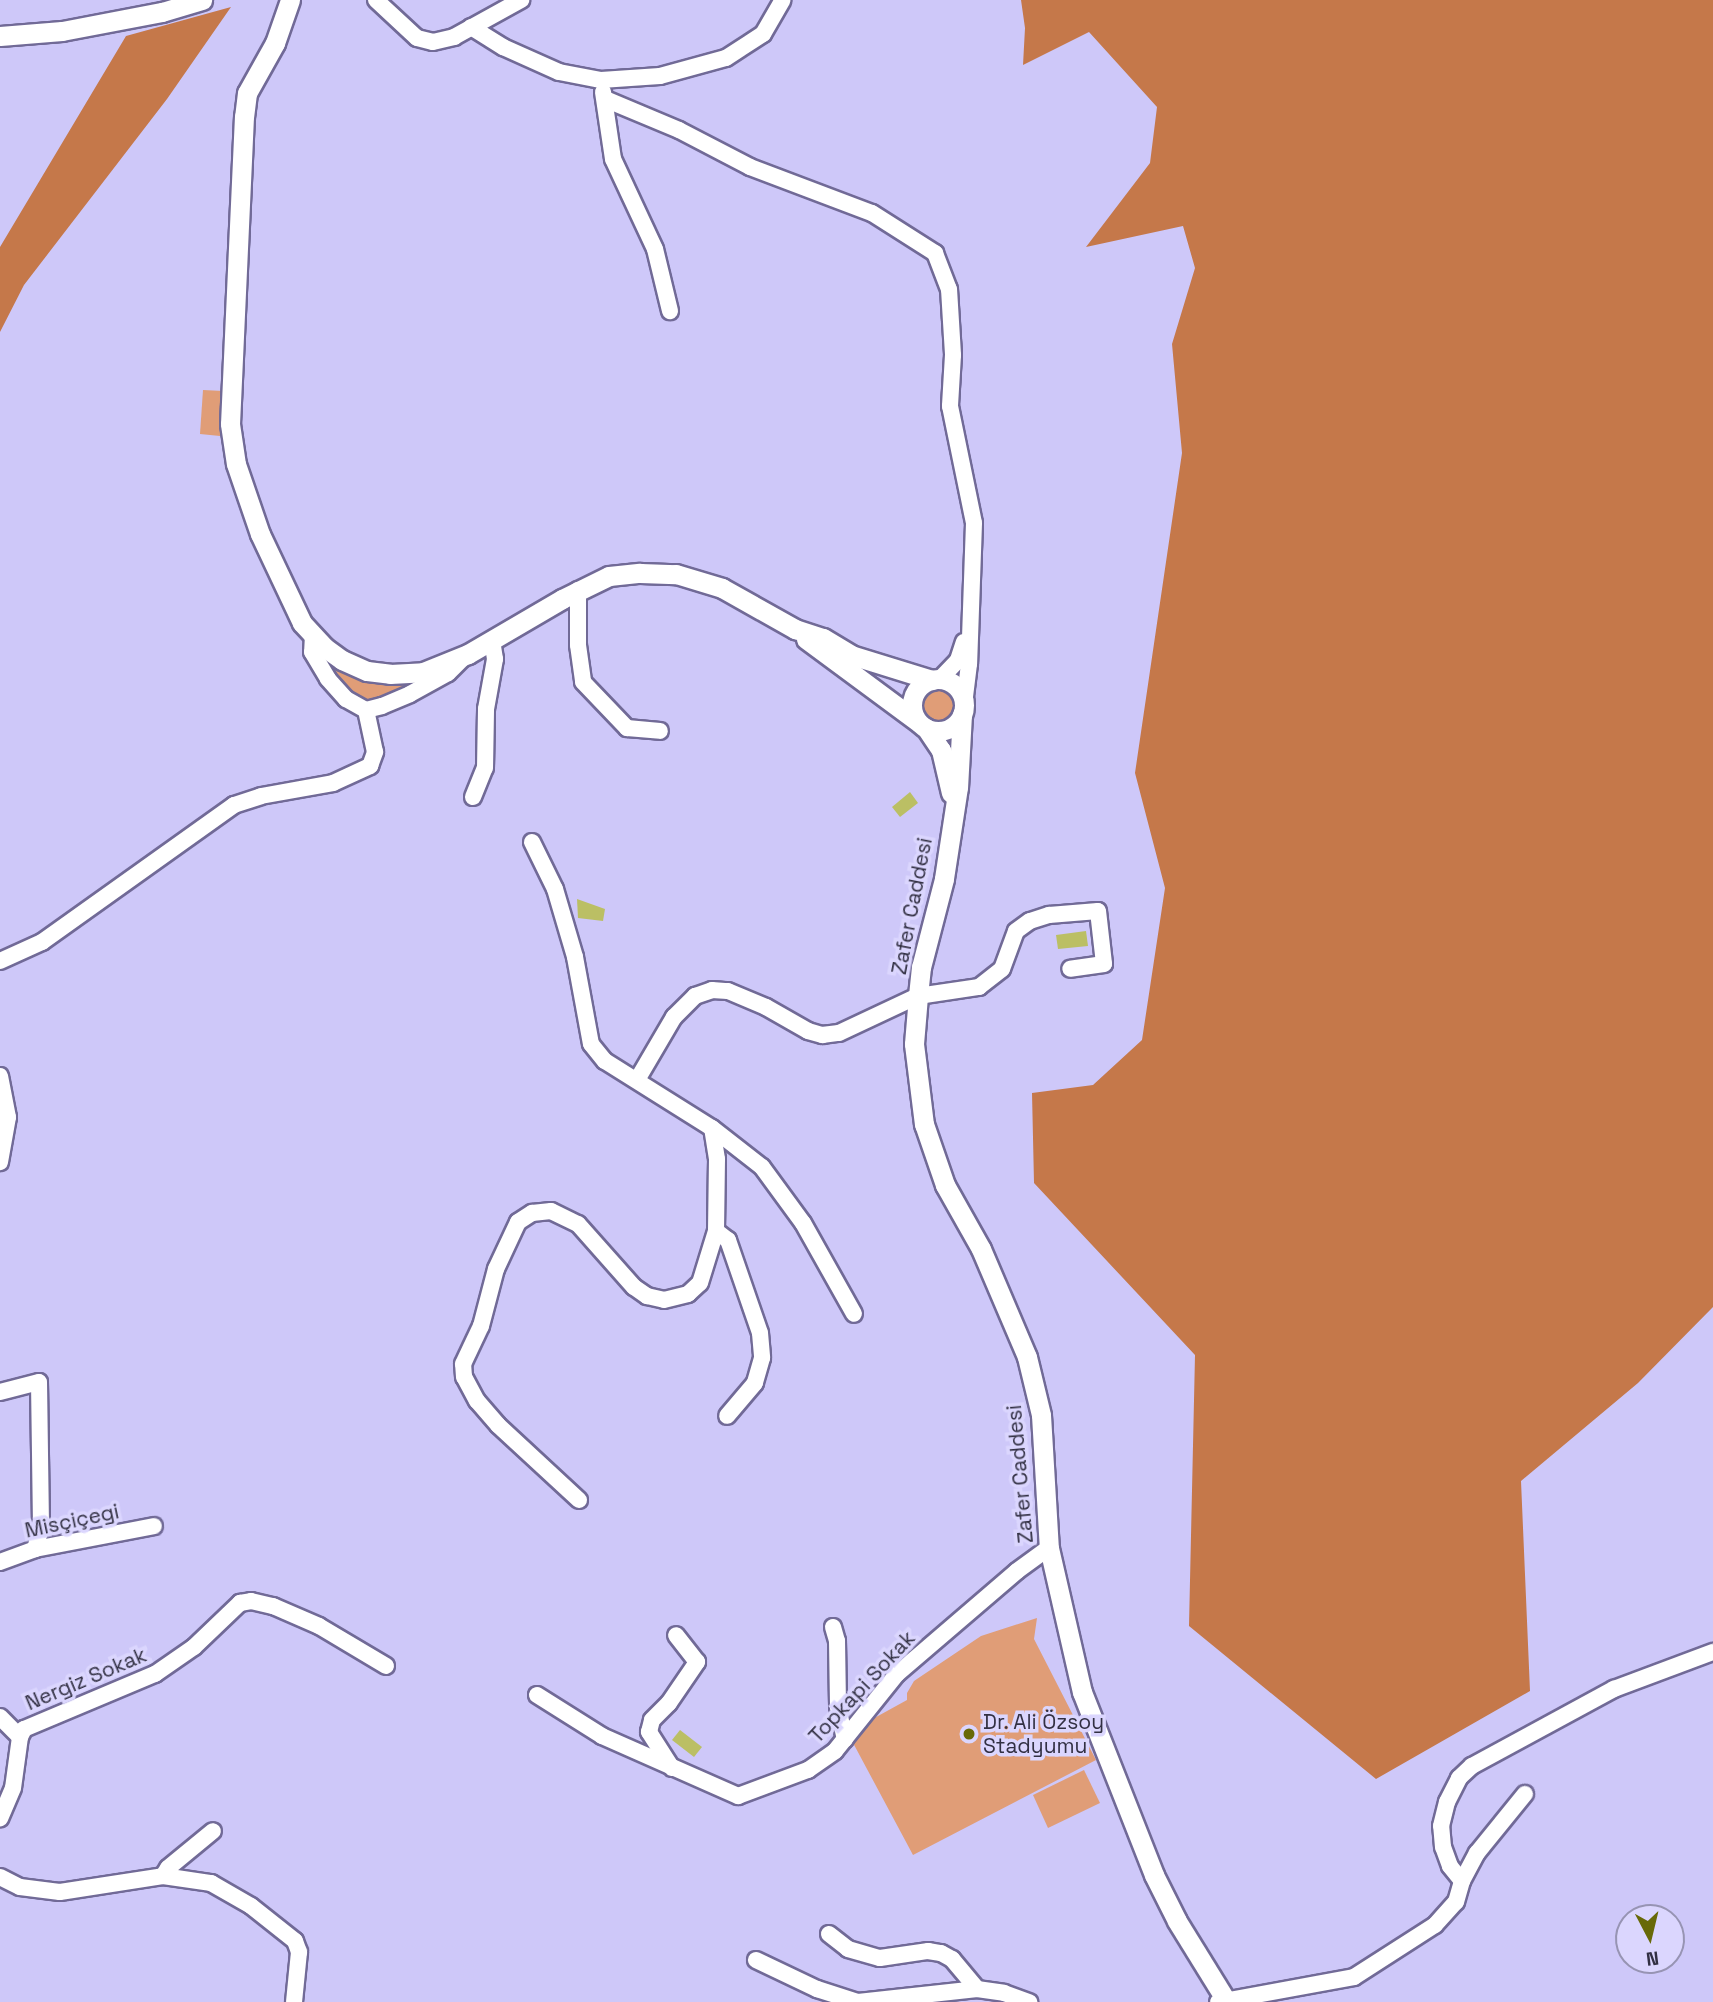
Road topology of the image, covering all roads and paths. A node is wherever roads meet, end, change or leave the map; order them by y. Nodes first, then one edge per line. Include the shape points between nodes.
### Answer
1 (202, 0) edge
2 (290, 0) edge
3 (376, 0) edge
4 (521, 0) edge
5 (783, 0) edge
6 (471, 27) junction
7 (0, 36) edge
8 (601, 80) junction
9 (605, 99) junction
10 (670, 311) dead end
11 (578, 590) junction
12 (968, 626) junction
13 (794, 629) junction
14 (313, 635) junction
15 (492, 641) junction
16 (468, 654) junction
17 (935, 680) junction
18 (963, 709) junction
19 (366, 710) junction
20 (921, 725) junction
21 (660, 731) dead end
22 (473, 797) dead end
23 (953, 807) junction
24 (532, 842) dead end
25 (0, 961) edge
26 (1070, 969) dead end
27 (918, 996) junction
28 (0, 1076) edge
29 (637, 1080) junction
30 (2, 1102) edge
31 (712, 1128) junction
32 (0, 1161) edge
33 (716, 1231) junction
34 (854, 1314) dead end
35 (0, 1392) edge
36 (727, 1416) dead end
37 (579, 1500) dead end
38 (155, 1526) dead end
39 (1049, 1548) junction
40 (35, 1549) junction
41 (0, 1562) edge
42 (833, 1627) dead end
43 (676, 1635) dead end
44 (1713, 1651) edge
45 (386, 1666) dead end
46 (537, 1695) dead end
47 (0, 1717) edge
48 (20, 1737) junction
49 (845, 1738) junction
50 (672, 1768) junction
51 (1525, 1794) dead end
52 (0, 1818) edge
53 (213, 1831) dead end
54 (163, 1876) junction
55 (0, 1877) edge
56 (1462, 1881) junction
57 (829, 1934) dead end
58 (755, 1960) dead end
59 (977, 1989) junction
60 (294, 2002) edge
61 (1029, 2002) edge
62 (1224, 2002) edge

1 - 7 street via 61,31
2 - 14 street via 275,43 247,93 230,424 236,464 260,534 298,615
3 - 6 street via 417,38 433,42
4 - 6 street
5 - 8 street via 763,34 726,58 660,76
6 - 8 street via 559,72
8 - 9 street
9 - 10 street via 613,159 655,249
9 - 12 street via 750,167 872,213 935,253 949,289 950,406 974,523
11 - 13 street via 609,576 676,574 722,588
11 - 15 street
11 - 21 street via 583,682 627,728
12 - 17 street via 958,660
12 - 18 street, Zafer Caddesi
13 - 17 street via 851,654
13 - 20 street, Zafer Caddesi
14 - 16 street via 342,660 366,671 390,674 423,672
14 - 19 street via 312,652 328,679 346,699
15 - 16 street
15 - 22 street via 495,659 486,709 485,768
16 - 19 street via 448,673 410,694
17 - 18 street via 955,686
17 - 20 street via 917,690 913,699 913,713
18 - 20 street via 956,724 946,730
18 - 23 street, Zafer Caddesi
19 - 25 street via 375,752 370,766 333,783 261,796 234,806 42,942
20 - 23 street, Zafer Caddesi via 940,750
23 - 27 street, Zafer Caddesi via 944,879
24 - 29 street via 555,889 575,957 591,1044 605,1061
26 - 27 street via 1104,964 1098,911 1030,921 1016,931 1002,969 979,987
27 - 29 street via 866,1023 822,1035 728,991 712,990 695,996 674,1017
27 - 39 street, Zafer Caddesi via 914,1044 924,1124 945,1185 981,1249 1027,1356 1041,1415
28 - 30 street
29 - 31 street
30 - 32 street via 8,1118
31 - 33 street via 717,1159
31 - 34 street via 746,1152 780,1187
33 - 36 street via 728,1240 760,1333 762,1358 755,1383
33 - 37 street via 700,1283 688,1294 664,1300 635,1287 579,1224 562,1214 532,1213 519,1222 510,1237 481,1326 463,1364 464,1377 498,1425
35 - 40 street via 39,1382 41,1528
38 - 40 street, Misçiçegi
39 - 49 street, Topkapi Sokak via 897,1674
39 - 62 street, Zafer Caddesi via 1082,1692 1136,1837
40 - 41 street, Misçiçegi
42 - 49 street via 838,1707
43 - 50 street via 697,1662 652,1720 649,1732
44 - 56 street via 1614,1689 1472,1766 1459,1778 1441,1826 1450,1866
45 - 48 street, Nergiz Sokak via 296,1615 262,1603 240,1603 194,1647 155,1674 24,1729
46 - 50 street, Topkapi Sokak via 602,1736
47 - 48 street
48 - 52 street via 13,1788
49 - 50 street, Topkapi Sokak via 808,1770 738,1796
51 - 56 street via 1477,1853
53 - 54 street
54 - 55 street via 60,1892 20,1887
54 - 60 street via 211,1884 286,1930 299,1952
56 - 62 street via 1446,1917 1354,1977
57 - 59 street via 848,1949 880,1958 941,1953 952,1959
58 - 59 street via 858,2002
59 - 61 street

